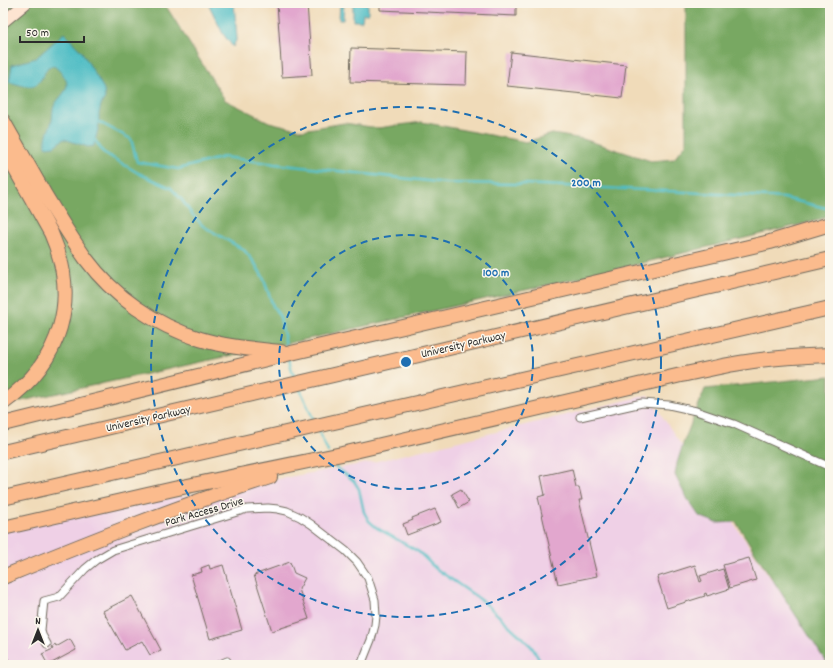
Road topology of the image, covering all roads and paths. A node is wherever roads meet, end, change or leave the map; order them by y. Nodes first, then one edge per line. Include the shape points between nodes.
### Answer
1 (26, 3) edge
2 (3, 22) edge
3 (3, 121) edge
4 (3, 147) edge
5 (830, 224) edge
6 (830, 259) edge
7 (830, 308) edge
8 (291, 353) junction
9 (830, 355) edge
10 (3, 402) edge
11 (580, 417) dead end
12 (3, 424) edge
13 (3, 452) edge
14 (342, 454) junction
15 (830, 467) edge
16 (3, 498) edge
17 (3, 528) edge
18 (3, 577) edge
19 (47, 644) dead end
20 (227, 661) dead end
21 (3, 662) edge
22 (5, 665) edge
23 (218, 665) edge
24 (361, 665) edge

1 - 2 street
3 - 8 highway via 87,260 103,279 140,311 160,323 201,339
4 - 10 highway via 56,244 65,296 60,329 46,360 26,384
5 - 8 highway via 770,242
6 - 13 highway, University Parkway
7 - 16 highway
8 - 12 highway
9 - 14 highway via 760,360 710,368
11 - 15 street via 642,403 669,405 734,424
14 - 17 highway
14 - 18 highway via 189,504
19 - 24 street, Park Access Drive via 41,630 44,601 59,597 85,569 104,555 113,550 247,509 268,508 287,512 311,524 357,562 368,578 375,600 376,620
20 - 23 street
21 - 22 street

